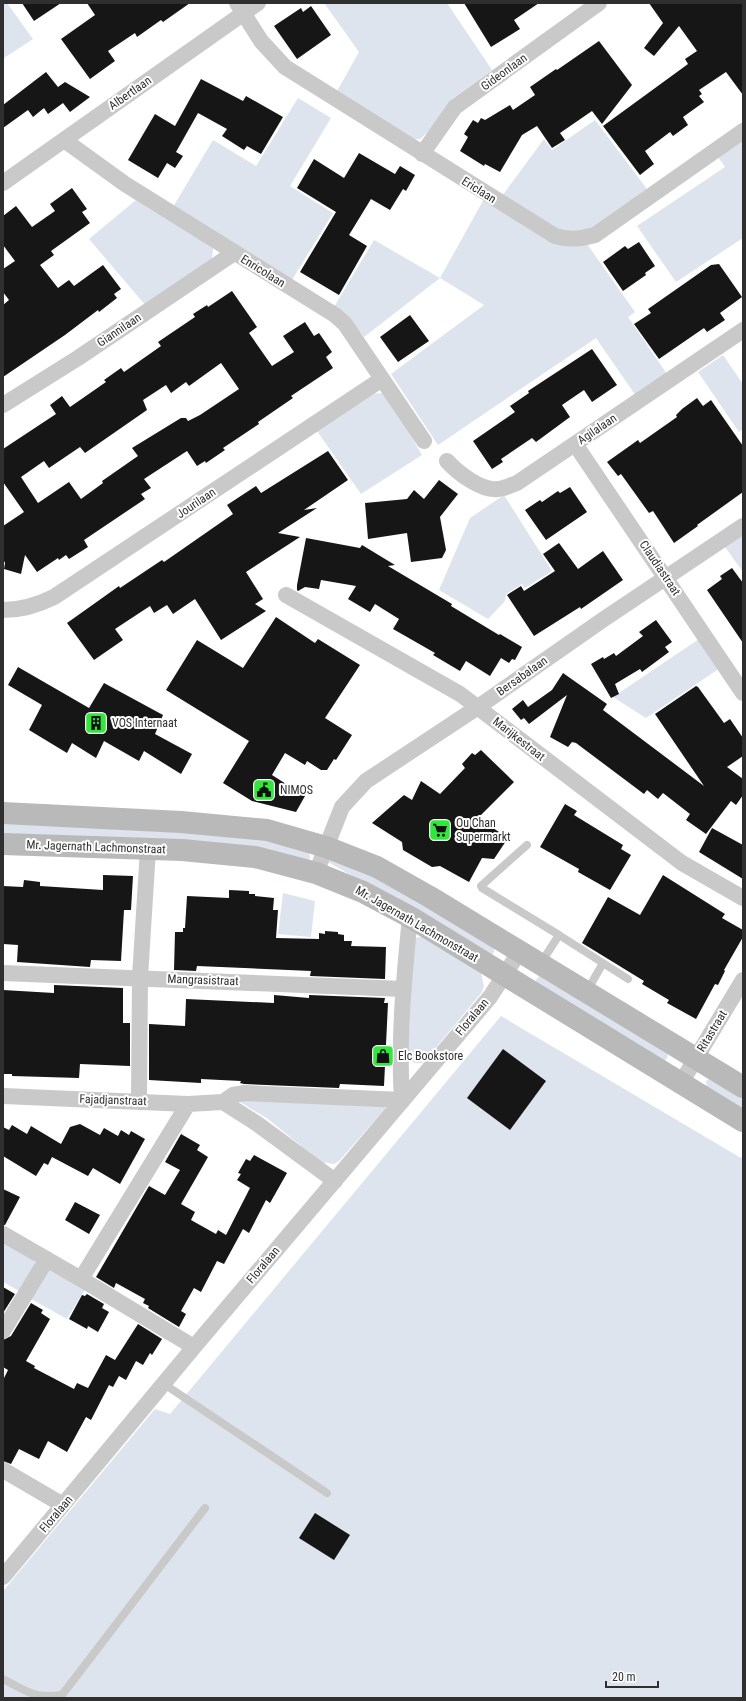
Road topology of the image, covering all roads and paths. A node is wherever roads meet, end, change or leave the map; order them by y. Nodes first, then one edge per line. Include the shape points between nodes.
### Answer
1 (258, 3) edge
2 (599, 3) edge
3 (241, 8) edge
4 (743, 131) edge
5 (64, 140) junction
6 (422, 154) junction
7 (3, 183) edge
8 (234, 253) junction
9 (743, 330) edge
10 (382, 379) junction
11 (3, 405) edge
12 (424, 441) dead end
13 (575, 444) junction
14 (447, 461) dead end
15 (743, 526) edge
16 (666, 577) junction
17 (286, 595) dead end
18 (3, 610) edge
19 (743, 693) edge
20 (478, 707) junction
21 (3, 813) edge
22 (3, 844) edge
23 (527, 845) dead end
24 (326, 847) junction
25 (148, 849) junction
26 (316, 873) junction
27 (743, 898) edge
28 (410, 917) junction
29 (559, 935) junction
30 (520, 951) junction
31 (603, 962) junction
32 (540, 963) junction
33 (3, 973) edge
34 (505, 975) junction
35 (140, 977) junction
36 (628, 979) dead end
37 (743, 980) edge
38 (403, 989) junction
39 (586, 992) junction
40 (696, 1058) junction
41 (681, 1083) junction
42 (743, 1087) edge
43 (3, 1096) edge
44 (402, 1100) junction
45 (139, 1101) junction
46 (223, 1102) junction
47 (188, 1104) junction
48 (743, 1121) edge
49 (335, 1181) junction
50 (3, 1234) edge
51 (47, 1259) junction
52 (81, 1279) junction
53 (3, 1330) edge
54 (194, 1347) junction
55 (164, 1384) junction
56 (3, 1470) edge
57 (327, 1493) dead end
58 (63, 1505) junction
59 (205, 1508) dead end
60 (3, 1577) edge
61 (3, 1679) edge

1 - 3 street, Albertlaan
2 - 6 street, Gideonlaan via 455,107
3 - 5 street, Albertlaan
3 - 6 street, Ericlaan via 261,41 285,67
4 - 6 street, Ericlaan via 595,235 581,239 555,236
5 - 7 street, Albertlaan
5 - 8 street, Enricolaan via 125,184
8 - 10 street, Enricolaan via 335,315 345,324
8 - 11 street, Giannilaan
9 - 13 street, Agilalaan
10 - 12 street, Enricolaan
10 - 18 street, Jourilaan via 54,597 26,607
13 - 14 street, Agilalaan via 516,483 497,490 469,481
13 - 16 street, Claudiastraat
15 - 16 street, Bersabalaan
16 - 19 street, Claudiastraat
16 - 20 street, Bersabalaan
17 - 20 street, Marijkestraat via 460,694
20 - 24 street, Bersabalaan via 366,781 342,807
20 - 27 street, Marijkestraat via 682,863
21 - 24 main road via 267,830
22 - 25 main road, Mr. Jagernath Lachmonstraat
23 - 29 lane via 482,884 482,888
24 - 26 street, Bersabalaan
24 - 30 main road via 377,867
25 - 26 main road, Mr. Jagernath Lachmonstraat via 255,857
25 - 35 street
26 - 28 main road, Mr. Jagernath Lachmonstraat via 362,892
28 - 34 main road, Mr. Jagernath Lachmonstraat
28 - 38 street
29 - 31 lane
29 - 32 lane
30 - 32 main road
30 - 34 street, Floralaan
31 - 36 lane
31 - 39 lane
32 - 39 main road
33 - 35 street, Mangrasistraat
34 - 41 main road, Mr. Jagernath Lachmonstraat
34 - 44 street, Floralaan via 490,997
35 - 38 street, Mangrasistraat
35 - 45 street
37 - 40 street, Ritastraat
38 - 44 street via 400,1074
39 - 40 main road
40 - 41 street, Ritastraat
40 - 42 main road
41 - 48 main road, Mr. Jagernath Lachmonstraat
43 - 45 street, Fajadjanstraat
44 - 46 street, Fajadjanstraat via 245,1092
44 - 49 street, Floralaan
45 - 47 street, Fajadjanstraat
46 - 47 street, Fajadjanstraat
46 - 49 street
47 - 52 street
49 - 54 street, Floralaan
50 - 51 street
51 - 52 street
51 - 53 street
52 - 54 street
54 - 55 street, Floralaan
55 - 57 lane
55 - 58 street, Floralaan
56 - 58 street
58 - 60 street, Floralaan
59 - 61 lane via 62,1696 30,1694

